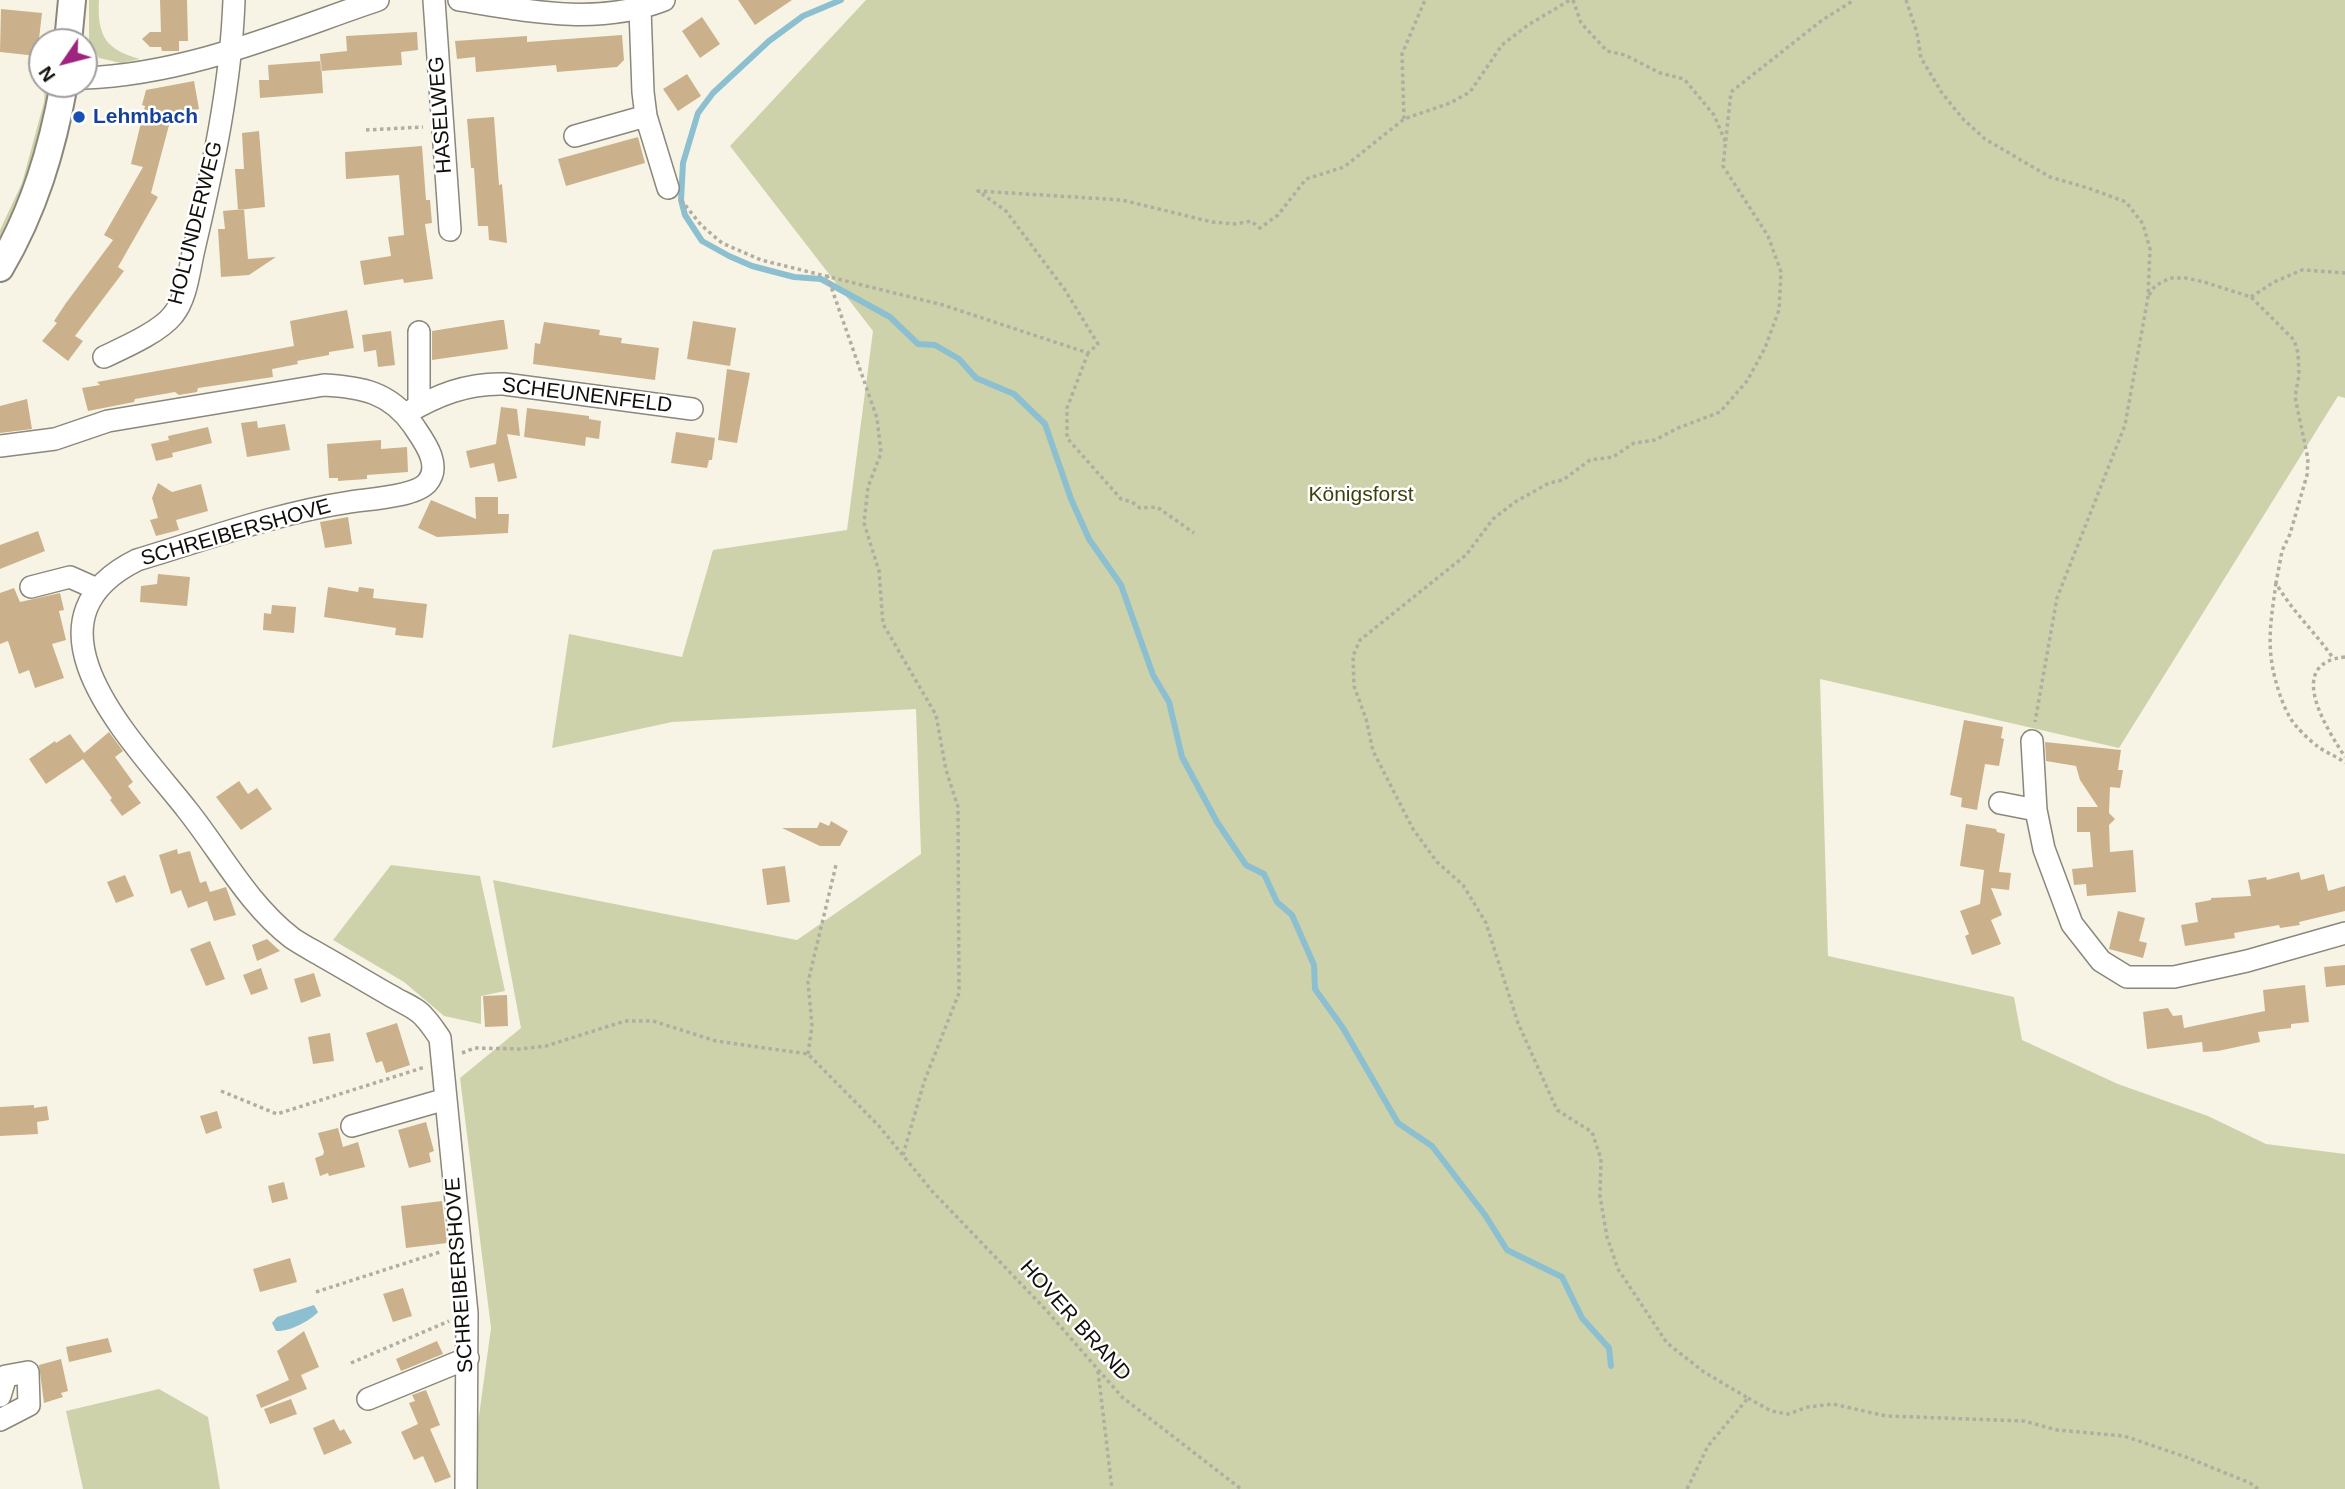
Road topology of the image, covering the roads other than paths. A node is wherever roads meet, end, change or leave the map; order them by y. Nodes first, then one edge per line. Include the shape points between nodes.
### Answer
1 (72, 0) edge
2 (234, 0) edge
3 (378, 0) edge
4 (434, 0) edge
5 (459, 0) edge
6 (664, 0) edge
7 (587, 7) edge
8 (640, 9) junction
9 (69, 28) edge
10 (232, 51) junction
11 (98, 77) edge
12 (61, 98) edge
13 (646, 117) junction
14 (575, 136) dead end
15 (668, 188) road end
16 (450, 230) dead end
17 (0, 268) edge
18 (419, 332) dead end
19 (104, 357) dead end
20 (692, 409) dead end
21 (412, 410) junction
22 (0, 446) edge
23 (31, 587) dead end
24 (97, 589) junction
25 (2032, 741) road end
26 (2000, 803) dead end
27 (2036, 810) junction
28 (2345, 933) edge
29 (446, 1099) junction
30 (352, 1126) dead end
31 (468, 1358) junction
32 (0, 1396) edge
33 (368, 1399) dead end
34 (0, 1420) edge
35 (466, 1489) edge

1 - 9 main road
2 - 10 street, HOLUNDERWEG
3 - 10 street
4 - 16 street, HASELWEG
5 - 7 street via 542,13
6 - 8 street
7 - 8 street
8 - 13 street
10 - 11 street via 202,61
10 - 19 street, HOLUNDERWEG via 183,296 172,317
12 - 17 main road via 41,183
13 - 14 street
13 - 15 street
18 - 21 street
20 - 21 street, SCHEUNENFELD via 496,384 469,386
21 - 22 street, SCHREIBERSHOVE via 358,387 324,385 108,421 55,439
21 - 24 street, SCHREIBERSHOVE via 432,460 428,482 418,489 326,506 137,560
23 - 24 street via 70,577
24 - 29 street, SCHREIBERSHOVE via 84,618 82,643 109,711 253,901 292,938 423,1015 440,1038
25 - 27 street
26 - 27 street
27 - 28 street via 2044,849 2072,924 2101,961 2127,977 2174,976
29 - 30 street
29 - 31 street, SCHREIBERSHOVE
31 - 33 street
31 - 35 street, SCHREIBERSHOVE
32 - 34 street via 6,1376 28,1372 29,1405

